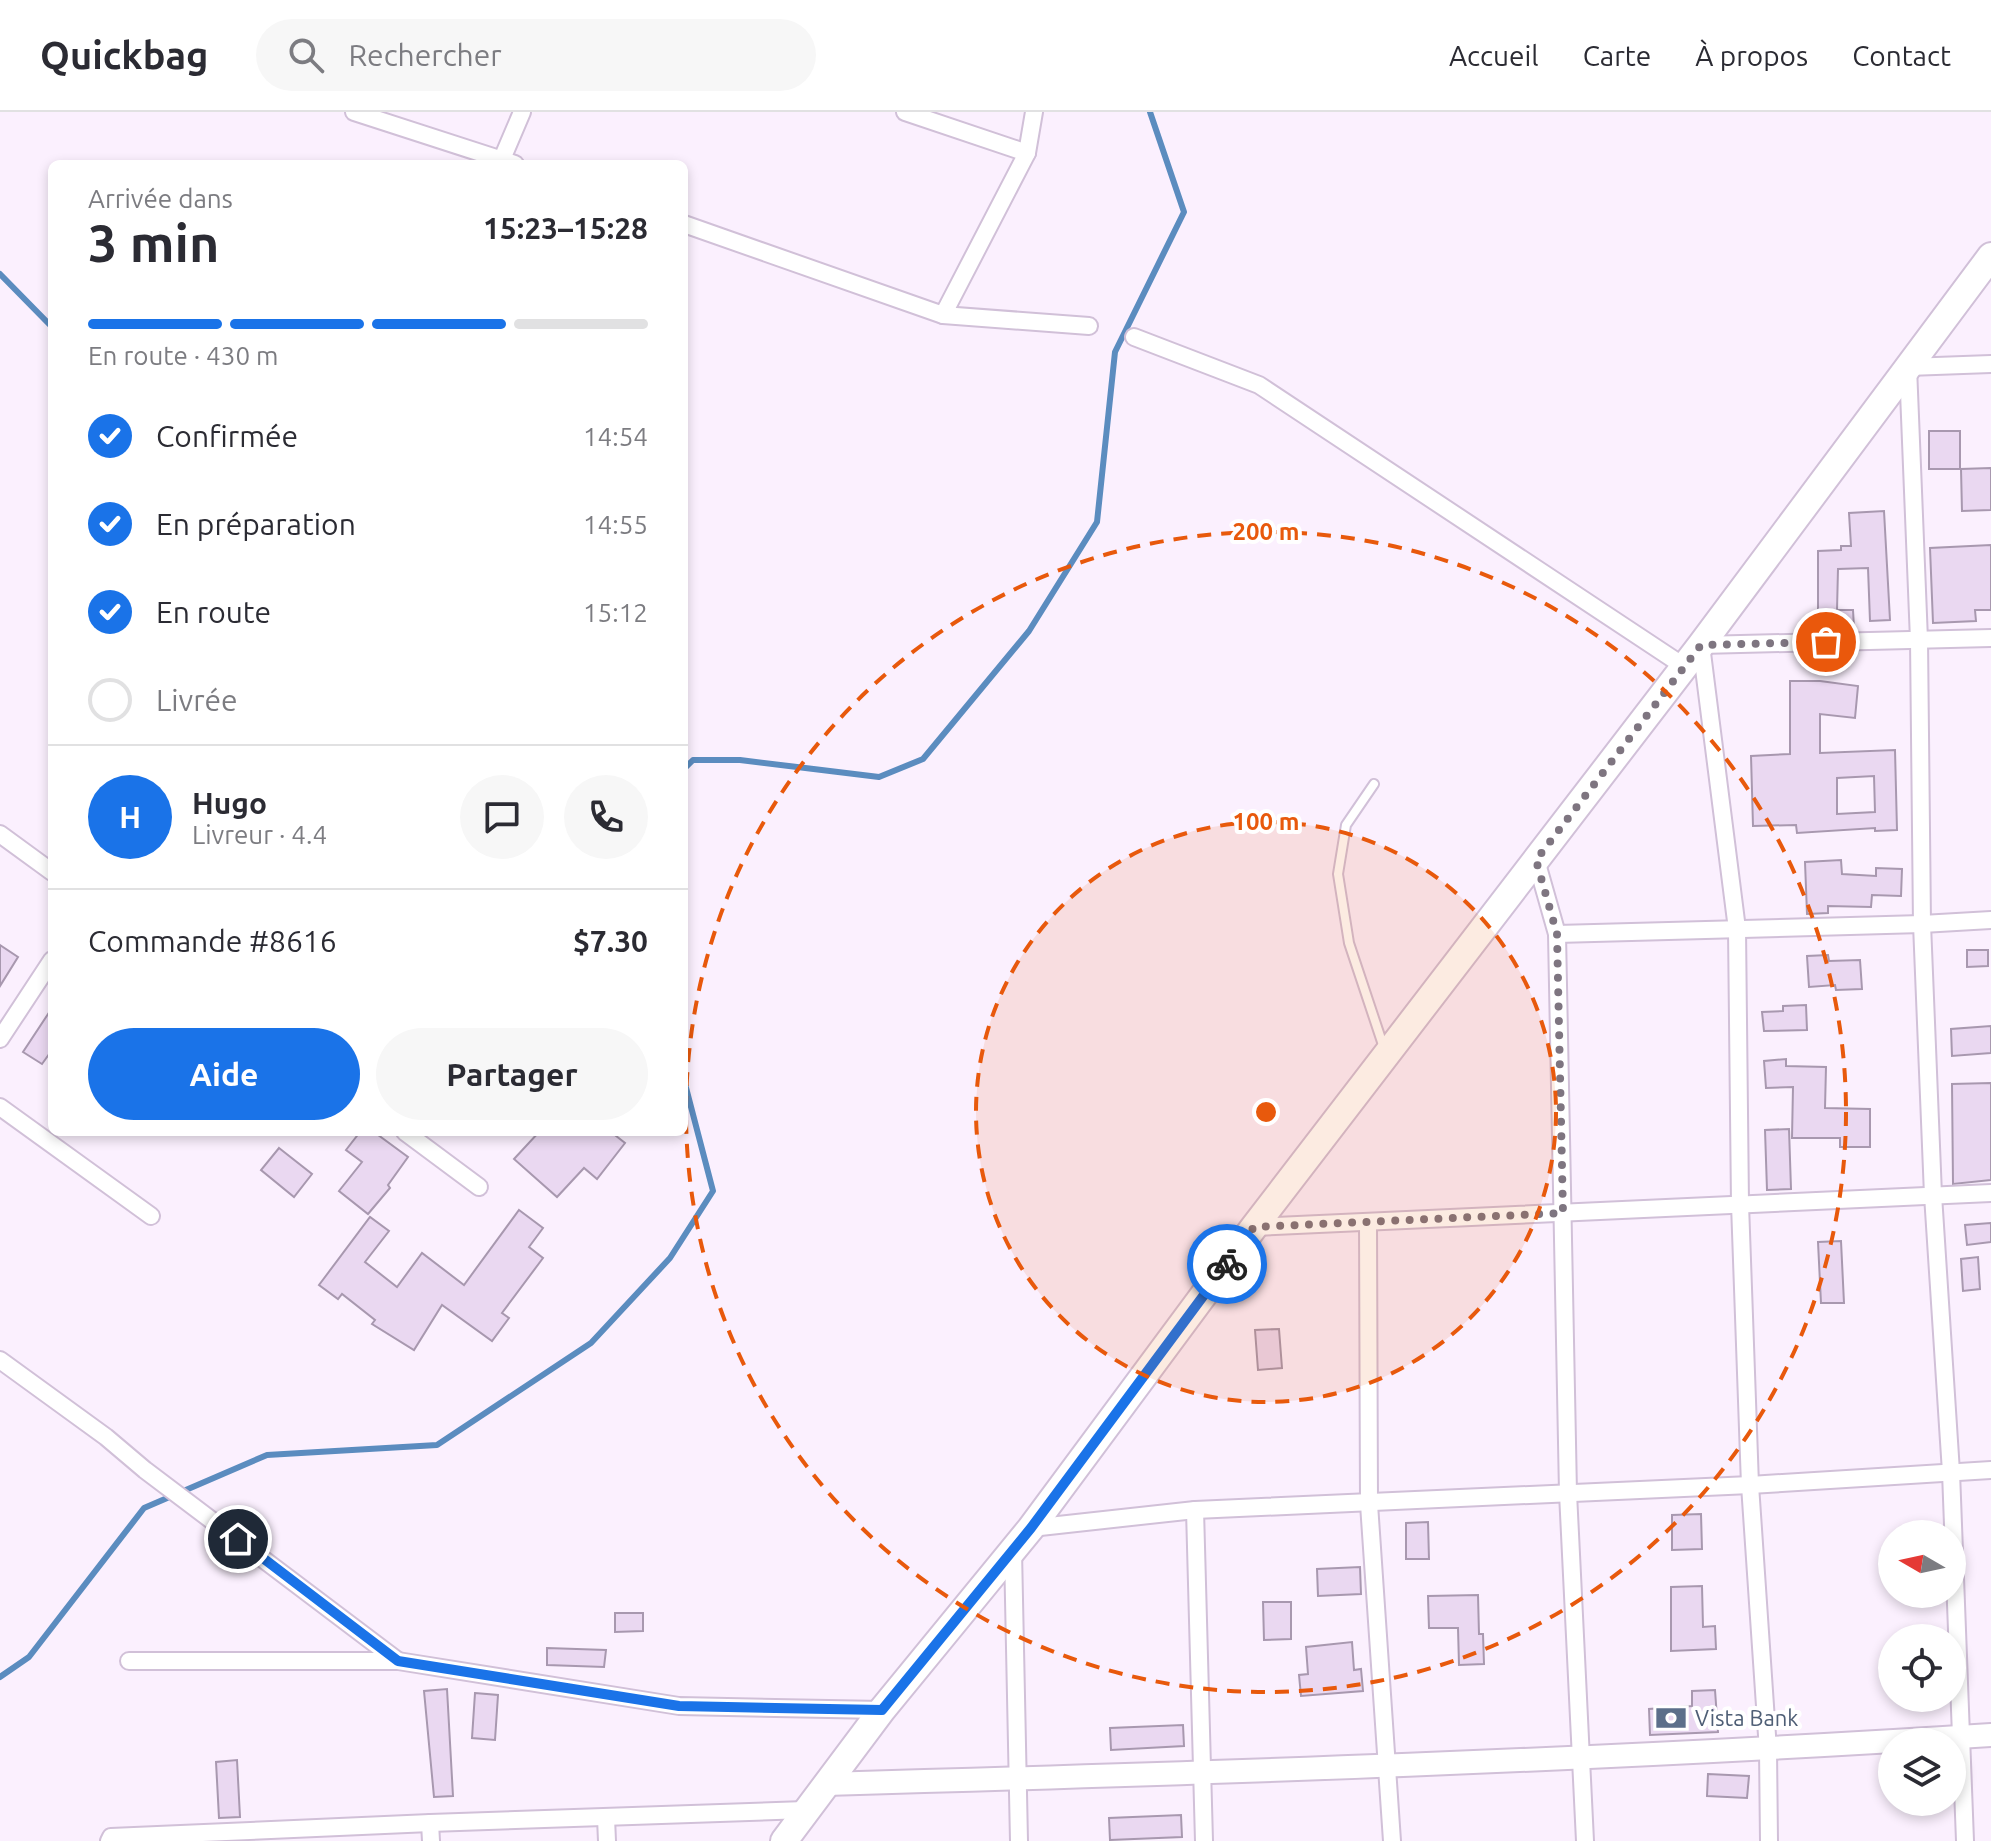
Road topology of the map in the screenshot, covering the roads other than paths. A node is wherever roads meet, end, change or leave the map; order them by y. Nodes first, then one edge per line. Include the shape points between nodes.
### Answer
1 (354, 112) edge
2 (522, 112) edge
3 (905, 112) edge
4 (1034, 112) edge
5 (1027, 153) junction
6 (503, 160) edge
7 (510, 160) edge
8 (688, 225) edge
9 (1991, 256) edge
10 (943, 315) junction
11 (1089, 326) dead end
12 (1134, 337) dead end
13 (1991, 364) edge
14 (1908, 367) junction
15 (1991, 638) edge
16 (1919, 640) junction
17 (1701, 645) junction
18 (1685, 667) junction
19 (1374, 784) dead end
20 (0, 834) edge
21 (1536, 860) junction
22 (48, 869) edge
23 (1991, 920) edge
24 (1922, 924) junction
25 (1737, 929) junction
26 (1557, 934) junction
27 (48, 966) edge
28 (0, 1039) edge
29 (1386, 1055) junction
30 (0, 1107) edge
31 (410, 1136) edge
32 (479, 1187) dead end
33 (1991, 1193) edge
34 (1933, 1195) junction
35 (1740, 1204) junction
36 (1563, 1213) junction
37 (151, 1216) dead end
38 (1368, 1222) junction
39 (1254, 1227) junction
40 (0, 1360) edge
41 (1991, 1470) edge
42 (1951, 1472) junction
43 (1750, 1485) junction
44 (1568, 1493) junction
45 (1369, 1504) junction
46 (1195, 1510) junction
47 (1031, 1528) junction
48 (1013, 1550) junction
49 (129, 1661) dead end
50 (398, 1661) junction
51 (882, 1710) junction
52 (1963, 1728) edge
53 (1991, 1735) edge
54 (1966, 1737) edge
55 (1878, 1743) edge
56 (1768, 1750) junction
57 (1581, 1758) junction
58 (1388, 1767) junction
59 (1201, 1773) junction
60 (1018, 1778) junction
61 (826, 1784) junction
62 (805, 1810) junction
63 (1965, 1816) edge
64 (606, 1818) junction
65 (430, 1823) junction
66 (109, 1841) edge
67 (431, 1841) edge
68 (607, 1841) edge
69 (784, 1841) edge
70 (1019, 1841) edge
71 (1204, 1841) edge
72 (1392, 1841) edge
73 (1585, 1841) edge
74 (1769, 1841) edge
75 (1965, 1841) edge

1 - 6 street
2 - 7 street
3 - 5 street
4 - 5 street
5 - 10 street
8 - 10 street
9 - 14 main road
10 - 11 street
12 - 18 street via 1259,385
13 - 14 street
14 - 16 street
14 - 17 main road
15 - 16 street
16 - 17 street
16 - 24 street
17 - 18 main road
17 - 25 street
18 - 21 main road
19 - 29 lane via 1346,825 1338,874 1349,943
20 - 22 street
21 - 26 street
21 - 29 main road
23 - 24 street
24 - 25 street
24 - 34 street
25 - 26 street
25 - 35 street
26 - 36 street
27 - 28 street
29 - 39 main road
30 - 37 street
31 - 32 street
33 - 34 street
34 - 35 street
34 - 42 street
35 - 36 street
35 - 43 street
36 - 38 street
36 - 44 street
38 - 39 street
38 - 45 street
39 - 47 main road
40 - 50 street
41 - 42 street
42 - 43 street
42 - 52 street
43 - 44 street
43 - 56 street
44 - 45 street
44 - 57 street
45 - 46 street
45 - 58 street
46 - 47 street
46 - 59 street
47 - 48 main road
48 - 51 main road
48 - 60 street
49 - 50 street
50 - 51 street via 679,1706
51 - 61 main road
53 - 54 street
55 - 56 street
56 - 57 street
56 - 74 street
57 - 58 street
57 - 73 street
58 - 59 street
58 - 72 street
59 - 60 street
59 - 71 street
60 - 61 street
60 - 70 street
61 - 62 main road
62 - 64 street
62 - 69 main road
63 - 75 street
64 - 65 street
64 - 68 street
65 - 66 street
65 - 67 street

